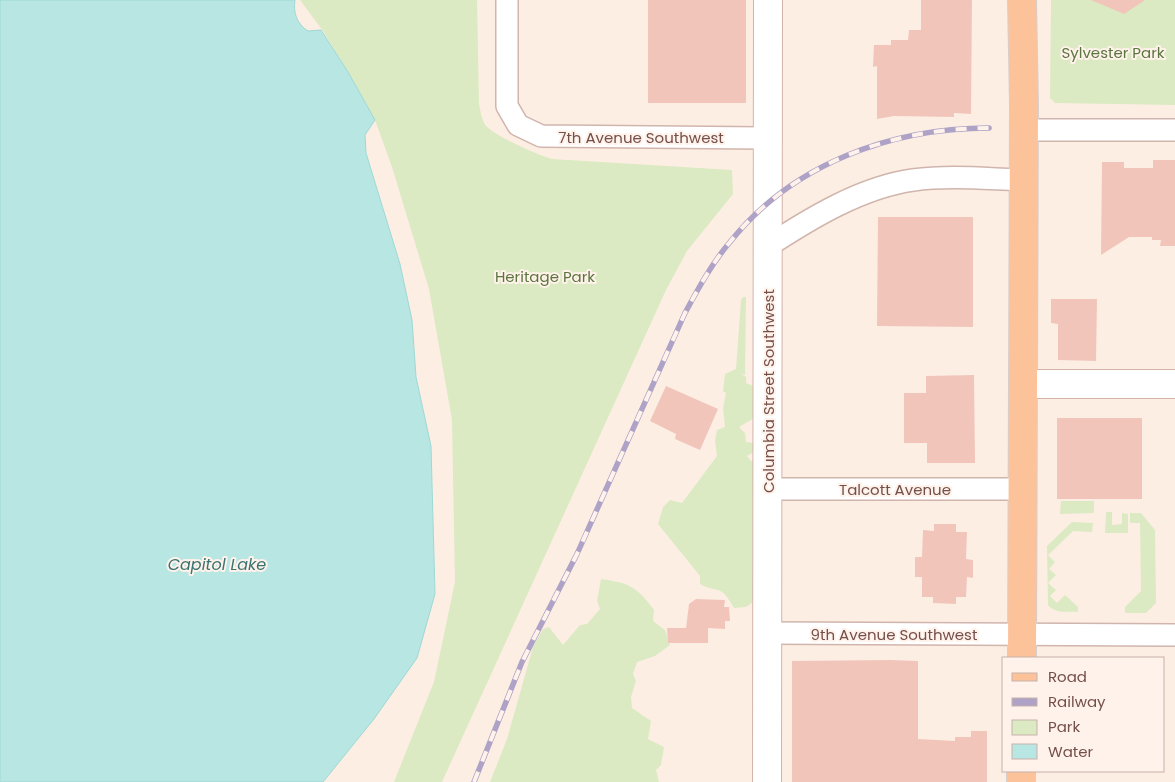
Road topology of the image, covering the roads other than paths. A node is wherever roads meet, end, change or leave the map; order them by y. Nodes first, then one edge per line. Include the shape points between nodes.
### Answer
1 (507, 0) edge
2 (768, 0) edge
3 (1022, 0) edge
4 (1024, 130) junction
5 (1175, 130) edge
6 (768, 138) junction
7 (1024, 180) junction
8 (768, 246) junction
9 (1023, 384) junction
10 (1175, 384) edge
11 (767, 489) junction
12 (1024, 489) junction
13 (766, 633) junction
14 (1175, 635) edge
15 (1022, 646) edge
16 (768, 782) edge

1 - 6 street, 7th Avenue Southwest via 507,106 518,125 541,136
2 - 6 street, Columbia Street Southwest
3 - 4 main road
4 - 5 street
4 - 7 main road
6 - 8 street, Columbia Street Southwest
7 - 8 street via 934,178 891,184 824,214
7 - 9 main road
8 - 11 street, Columbia Street Southwest
9 - 10 street
9 - 12 main road
11 - 12 street, Talcott Avenue
11 - 13 street, Columbia Street Southwest
12 - 15 main road
13 - 15 street, 9th Avenue Southwest
13 - 16 street, Columbia Street Southwest
14 - 15 street, 9th Avenue Southwest

